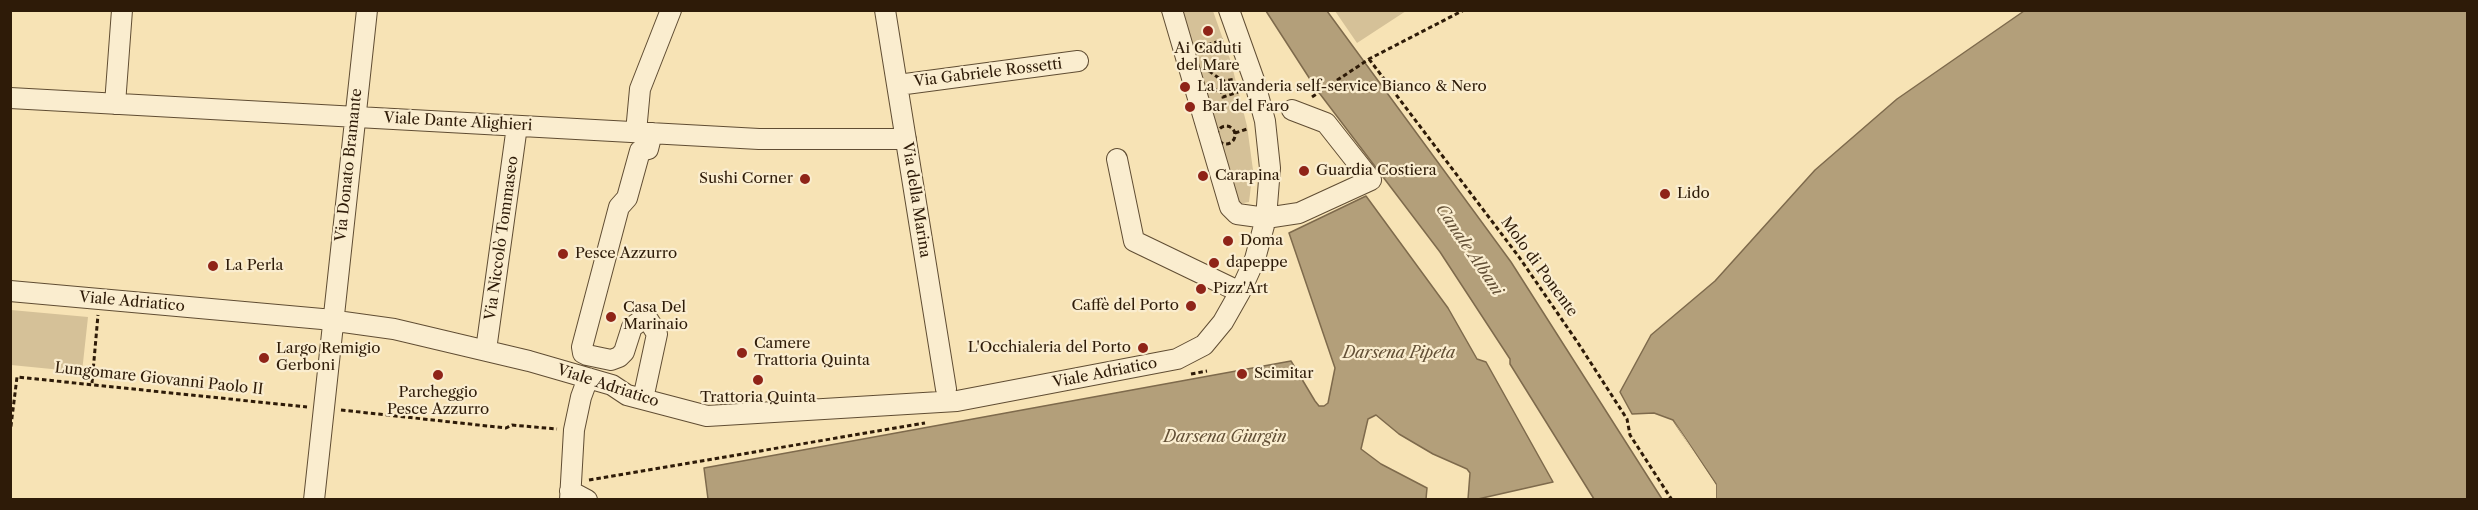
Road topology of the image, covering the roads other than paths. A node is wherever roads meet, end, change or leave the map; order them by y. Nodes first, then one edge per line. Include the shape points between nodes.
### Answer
1 (122, 10) edge
2 (367, 10) edge
3 (671, 10) edge
4 (885, 10) edge
5 (1172, 10) edge
6 (1229, 10) edge
7 (1078, 61) dead end
8 (898, 85) junction
9 (10, 98) edge
10 (116, 104) junction
11 (1299, 105) road end
12 (355, 116) junction
13 (517, 126) junction
14 (644, 133) junction
15 (906, 139) junction
16 (1117, 159) dead end
17 (1266, 218) junction
18 (10, 291) edge
19 (1240, 292) junction
20 (333, 320) junction
21 (486, 350) junction
22 (588, 378) junction
23 (946, 389) dead end
24 (637, 398) junction
25 (574, 493) edge
26 (314, 500) edge

1 - 10 street
2 - 12 street, Via Donato Bramante
3 - 14 street via 640,89
4 - 8 street, Via della Marina
5 - 17 street via 1230,207 1237,214
6 - 17 street via 1265,121 1270,168
7 - 8 street, Via Gabriele Rossetti
8 - 15 street, Via della Marina
9 - 10 street, Viale Dante Alighieri
10 - 12 street, Viale Dante Alighieri
11 - 17 street via 1326,123 1371,180 1299,213
12 - 13 street, Viale Dante Alighieri
12 - 20 street, Via Donato Bramante
13 - 14 street, Viale Dante Alighieri
13 - 21 street, Via Niccolò Tommaseo
14 - 15 street, Viale Dante Alighieri via 759,139
14 - 24 street via 648,150 640,151 627,198 619,207 582,347 587,355 611,360 619,357 636,322 649,321 654,327 646,331
15 - 23 street, Via della Marina
16 - 19 street via 1134,242
17 - 19 street via 1255,260
18 - 20 street, Viale Adriatico
19 - 24 street, Viale Adriatico via 1223,322 1203,345 1178,359 938,403 707,416
20 - 21 street, Viale Adriatico
20 - 26 street, Via Donato Bramante via 318,408
21 - 22 street, Viale Adriatico
22 - 24 street, Viale Adriatico
22 - 25 street via 574,430

